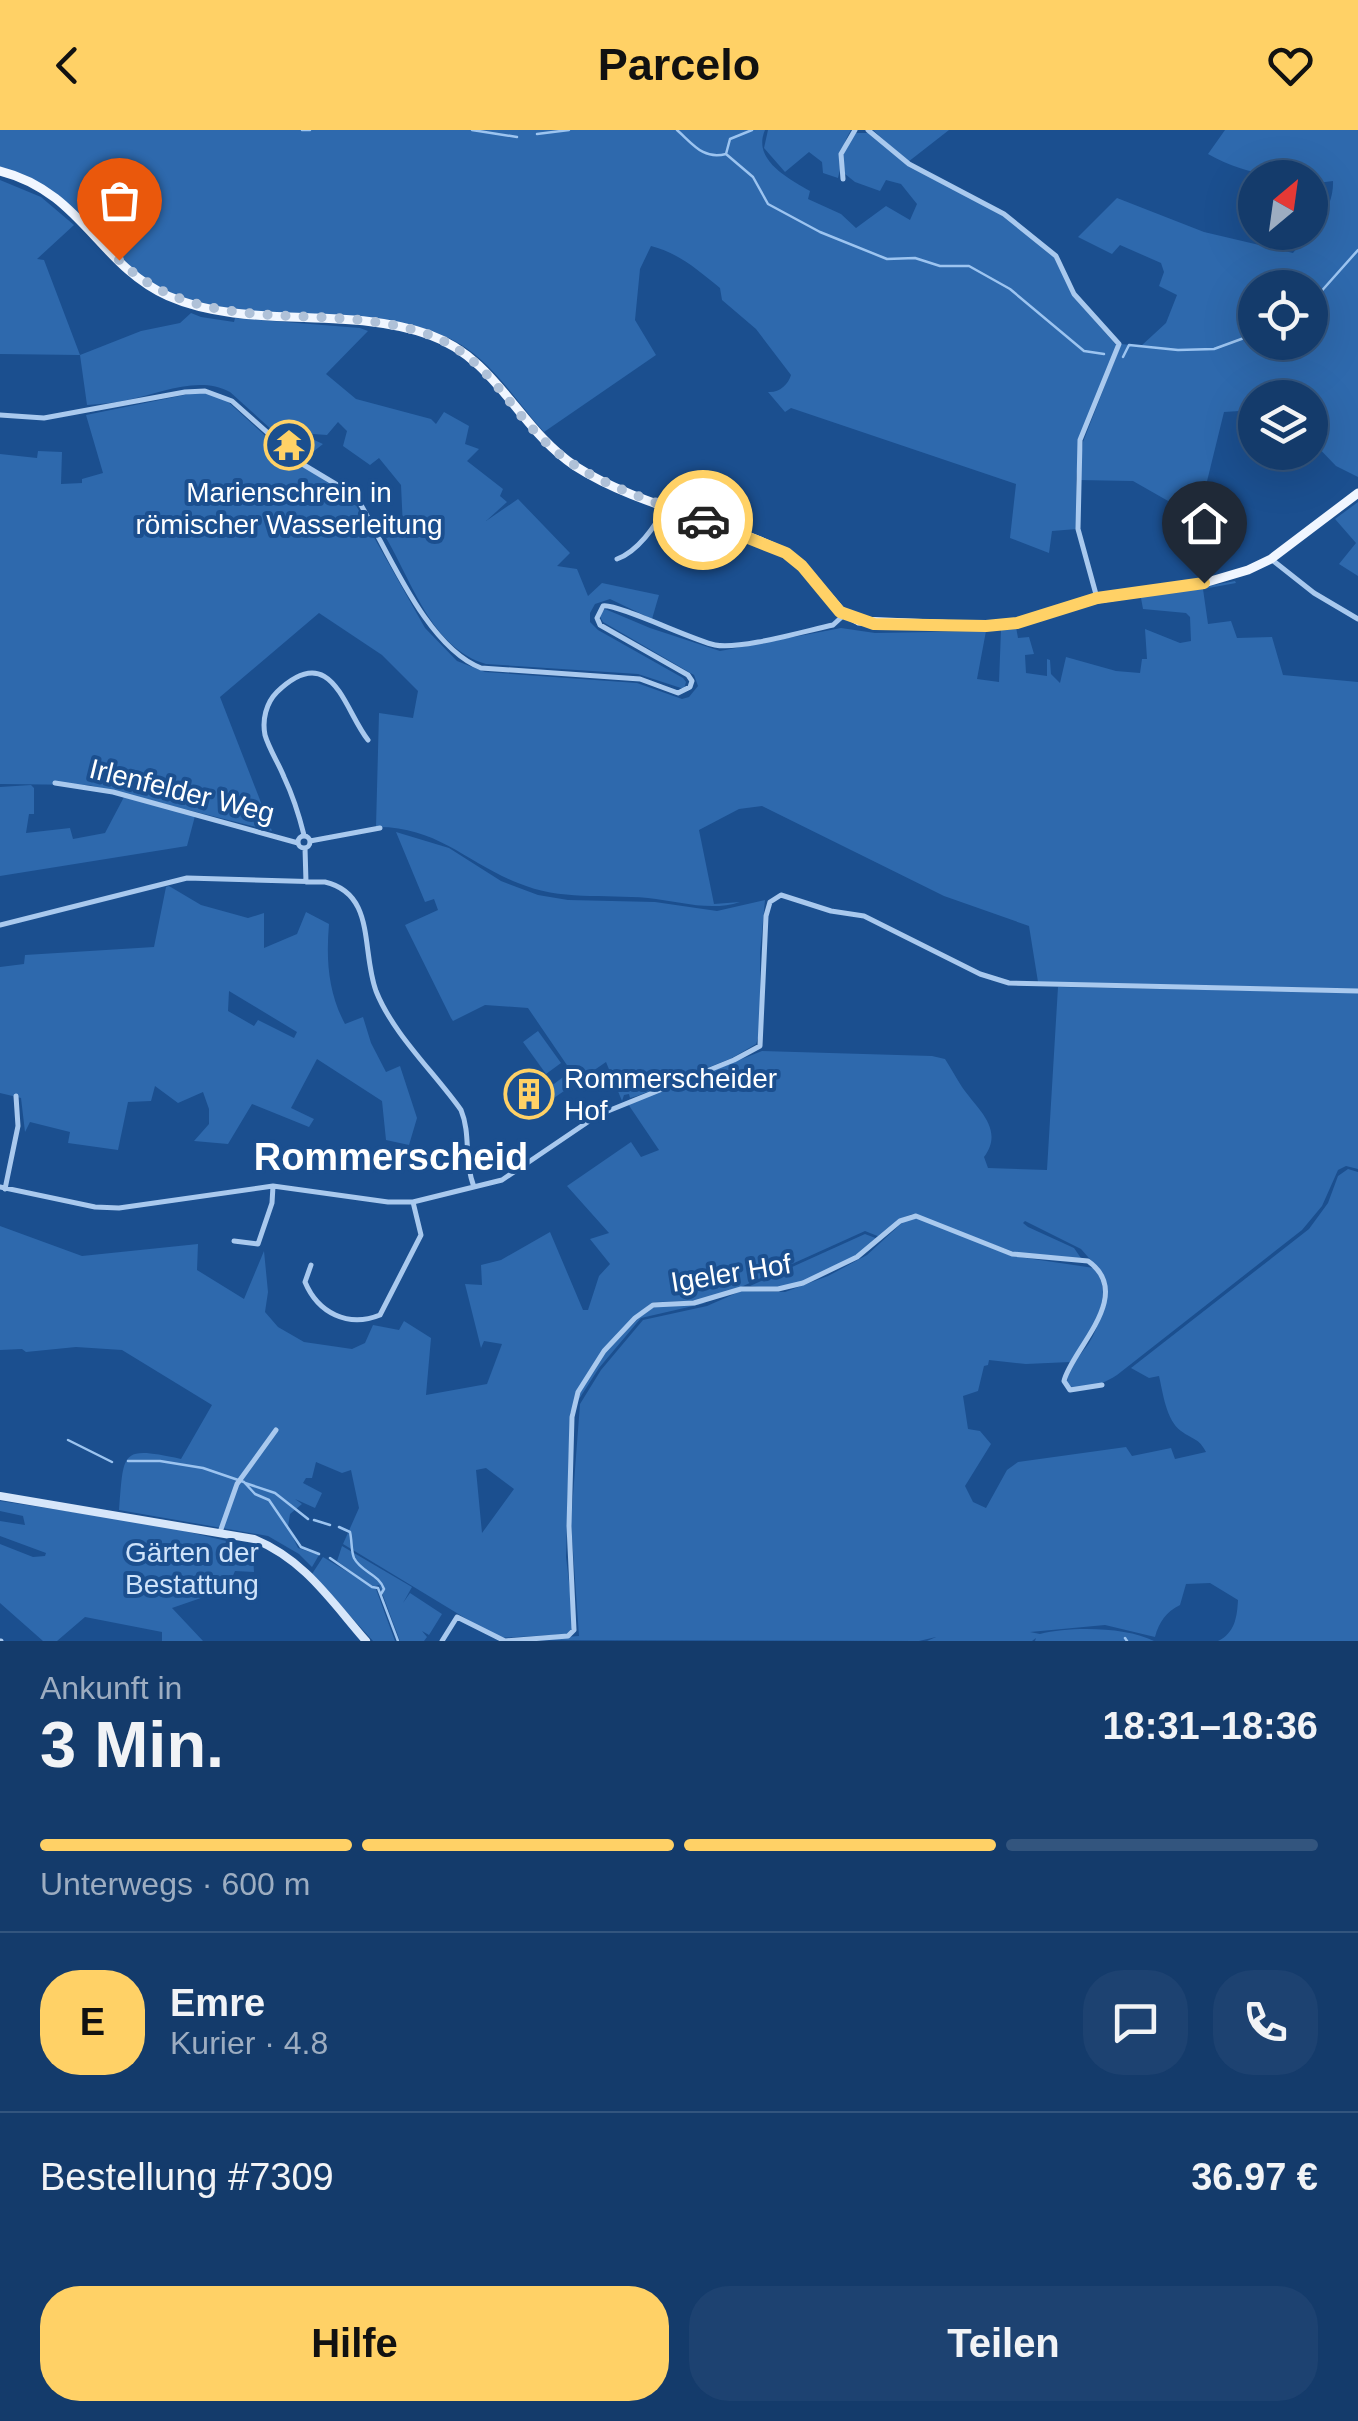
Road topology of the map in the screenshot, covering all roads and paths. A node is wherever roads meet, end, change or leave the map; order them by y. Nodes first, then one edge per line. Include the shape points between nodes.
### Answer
1 (854, 130) edge
2 (868, 130) edge
3 (0, 171) edge
4 (843, 178) dead end
5 (0, 415) edge
6 (1358, 493) edge
7 (665, 505) junction
8 (617, 558) dead end
9 (1271, 559) junction
10 (1097, 598) junction
11 (845, 614) junction
12 (1358, 620) edge
13 (368, 740) dead end
14 (55, 782) dead end
15 (380, 828) dead end
16 (307, 838) junction
17 (298, 843) junction
18 (304, 848) junction
19 (306, 882) junction
20 (0, 926) edge
21 (1358, 992) edge
22 (16, 1096) dead end
23 (473, 1184) junction
24 (273, 1186) junction
25 (2, 1188) edge
26 (414, 1202) junction
27 (234, 1241) dead end
28 (311, 1265) dead end
29 (1102, 1385) dead end
30 (276, 1430) dead end
31 (0, 1496) edge
32 (220, 1532) junction
33 (366, 1641) edge
34 (442, 1641) edge

1 - 4 street via 841,154
2 - 10 street via 909,164 1004,214 1056,256 1074,294 1119,344 1080,440 1078,528
3 - 7 main road via 60,199 132,272 170,297 416,330 459,350 568,461
5 - 11 street via 44,418 205,390 232,400 361,505 428,623 457,656 481,668 640,680 678,694 690,687 688,675 600,625 603,606 720,646 833,625
6 - 9 main road
7 - 8 street via 655,524
7 - 11 main road via 786,553
9 - 10 main road via 1204,583
9 - 12 street
10 - 11 main road via 986,626 866,623
13 - 16 street via 332,682 303,675 271,698 265,734
14 - 17 street, Irlenfelder Weg
15 - 16 street
16 - 17 street, Irlenfelder Weg
16 - 18 street, Irlenfelder Weg
17 - 18 street, Irlenfelder Weg
18 - 19 street
19 - 20 street via 188,878
19 - 23 street via 342,886 360,908 370,973 385,1011 468,1126
21 - 23 street via 1009,983 864,916 780,895 766,916 760,1046 598,1115 509,1176
22 - 25 street via 18,1126
23 - 26 street
24 - 25 street via 119,1208
24 - 26 street
24 - 27 street via 258,1244
26 - 28 street via 421,1236 380,1315 349,1321 312,1300 305,1282
29 - 34 street, Igeler Hof via 1070,1390 1064,1381 1097,1325 1104,1285 1097,1268 1012,1254 916,1216 803,1283 653,1305 604,1351 575,1402 569,1526 574,1630 505,1641 457,1617
30 - 32 street via 237,1484
31 - 32 main road
32 - 33 main road via 290,1557

